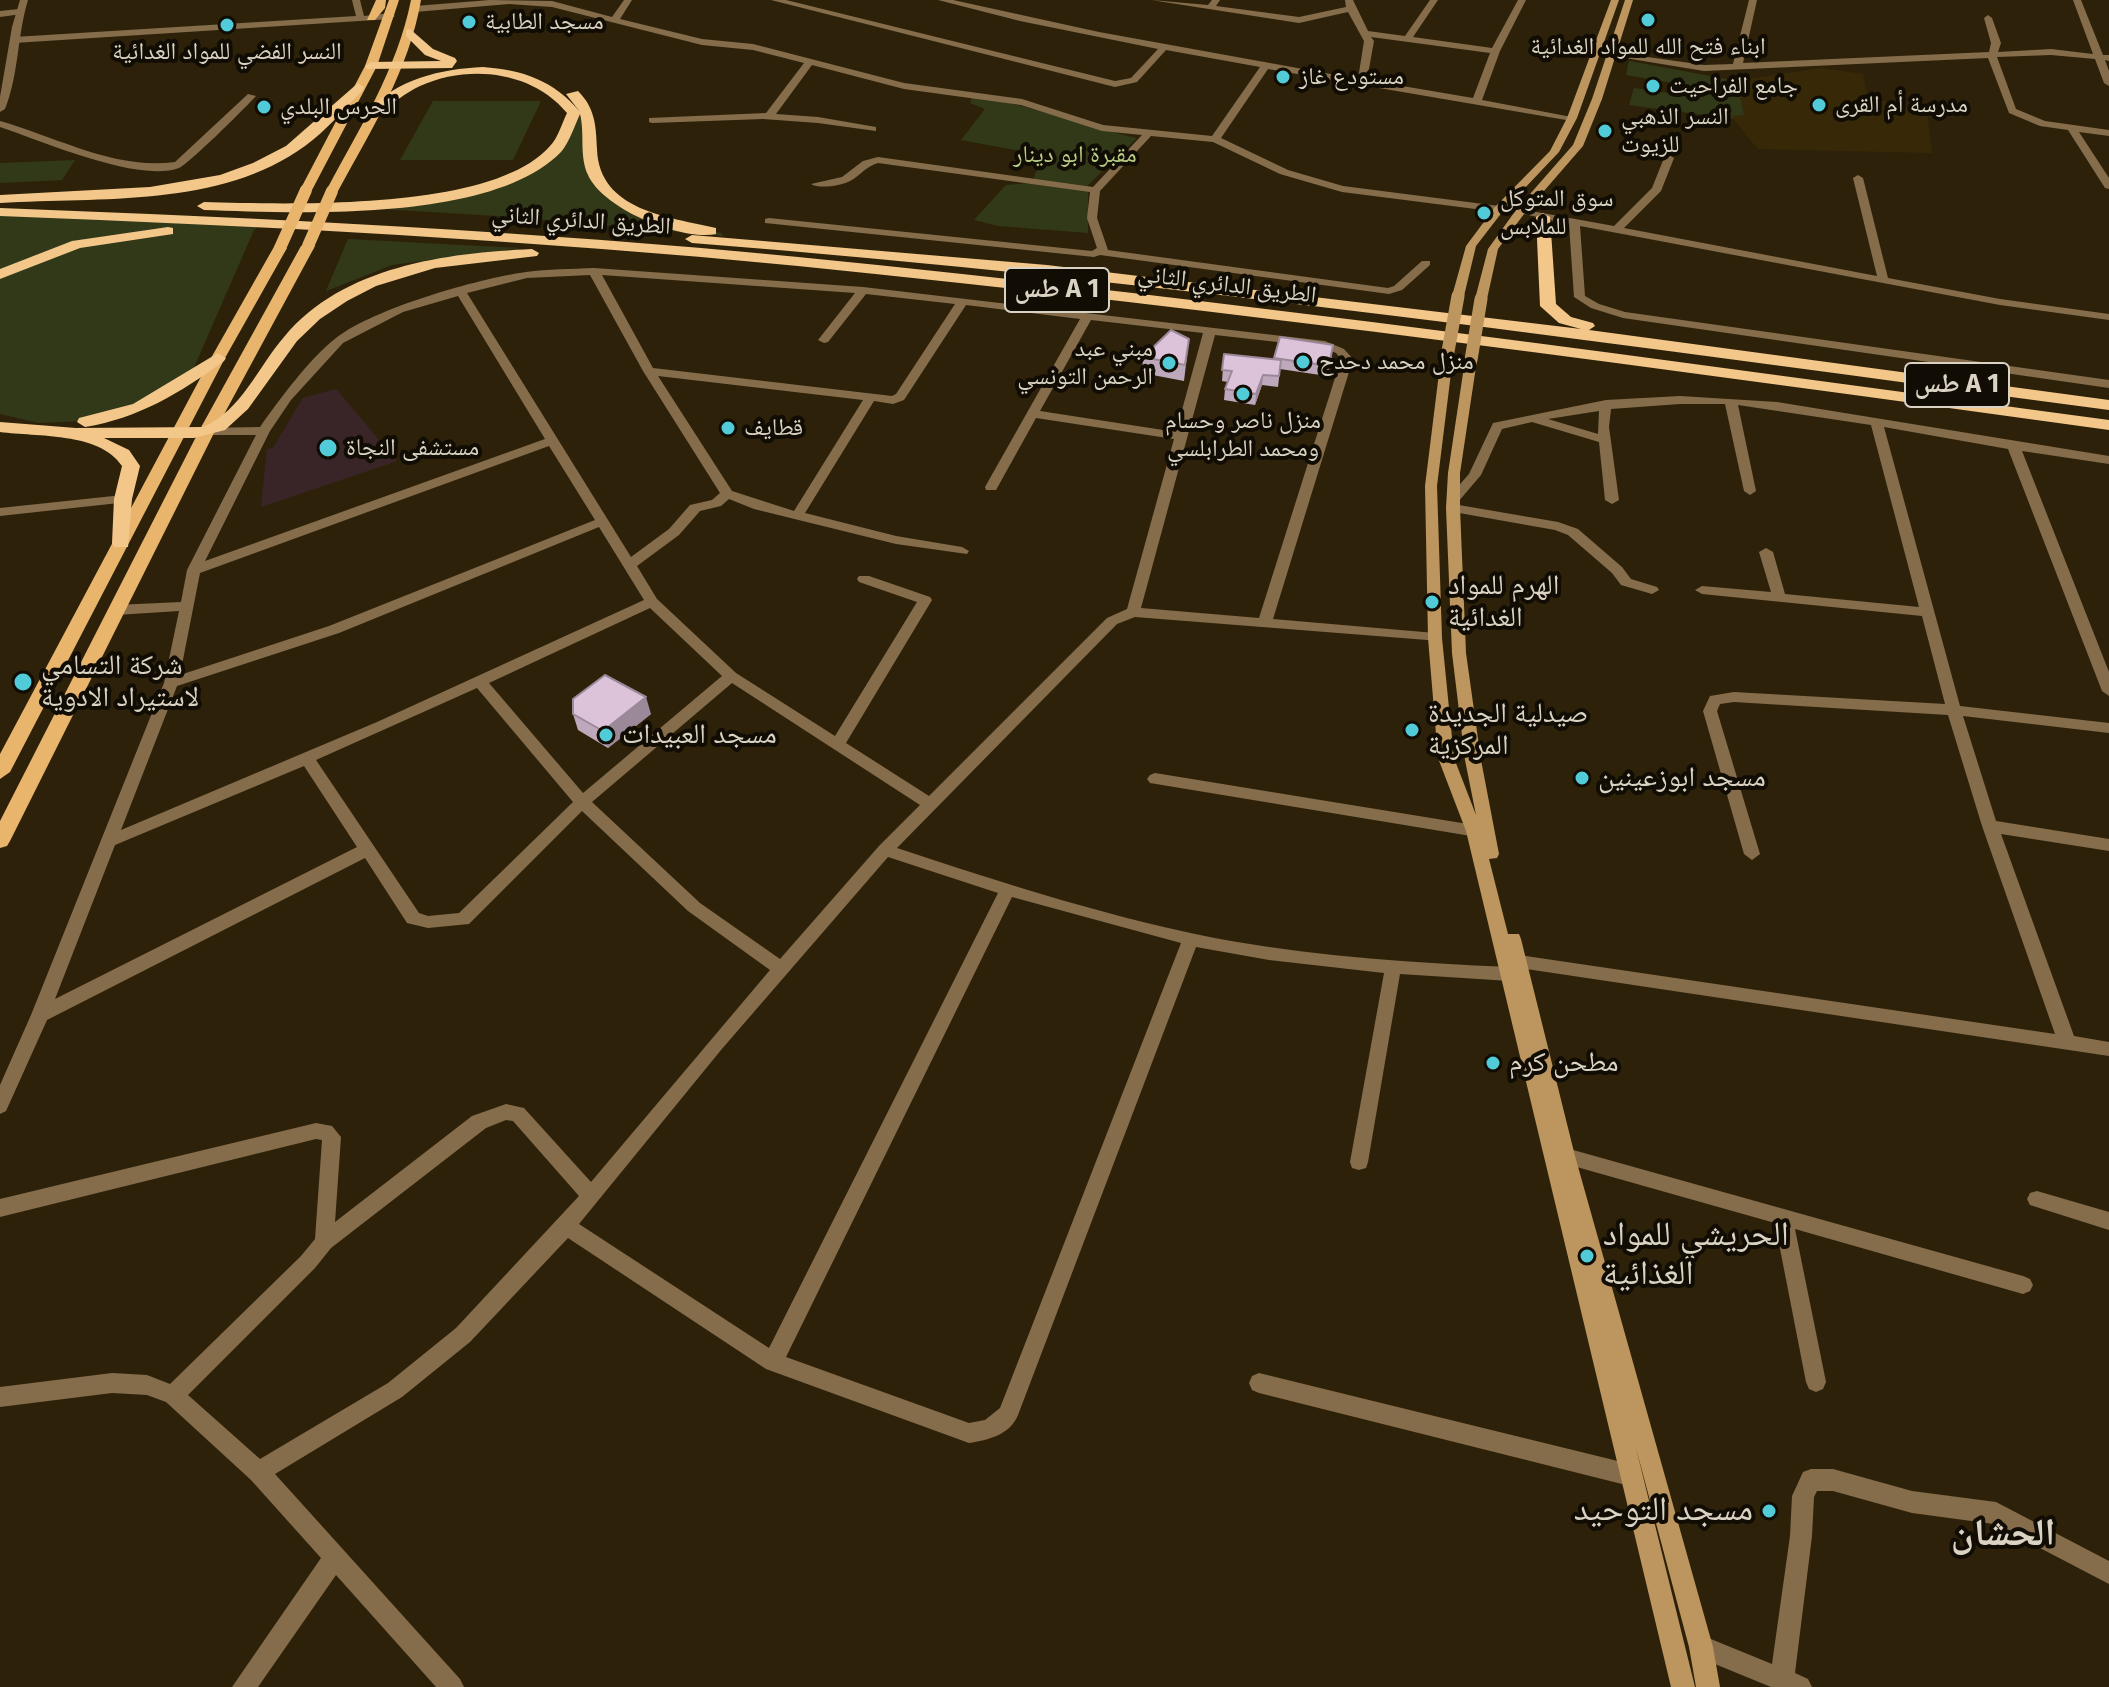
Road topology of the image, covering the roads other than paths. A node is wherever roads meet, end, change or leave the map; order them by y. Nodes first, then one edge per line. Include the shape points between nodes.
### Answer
1 (24, 0) edge
2 (356, 0) edge
3 (381, 0) edge
4 (394, 0) edge
5 (628, 0) edge
6 (775, 0) edge
7 (942, 0) edge
8 (1155, 0) edge
9 (1434, 0) edge
10 (1522, 0) edge
11 (1753, 0) edge
12 (2077, 0) edge
13 (530, 1) edge
14 (416, 4) edge
15 (1213, 4) edge
16 (1613, 4) edge
17 (1350, 5) edge
18 (1627, 5) edge
19 (19, 12) junction
20 (0, 14) edge
21 (391, 16) junction
22 (366, 18) junction
23 (616, 18) junction
24 (1988, 18) dead end
25 (410, 33) junction
26 (1367, 34) junction
27 (1408, 38) junction
28 (14, 40) junction
29 (1164, 47) junction
30 (1495, 51) junction
31 (1612, 55) junction
32 (2104, 56) edge
33 (1992, 57) junction
34 (809, 63) junction
35 (398, 65) junction
36 (467, 65) junction
37 (1266, 65) junction
38 (371, 66) junction
39 (1737, 68) junction
40 (5, 83) edge
41 (1362, 83) junction
42 (2109, 83) edge
43 (358, 87) junction
44 (251, 96) dead end
45 (1477, 101) junction
46 (0, 109) edge
47 (374, 111) junction
48 (769, 116) junction
49 (1572, 118) junction
50 (652, 120) dead end
51 (0, 124) edge
52 (873, 129) dead end
53 (2072, 129) junction
54 (2109, 133) edge
55 (1147, 135) junction
56 (1215, 139) junction
57 (1669, 158) dead end
58 (1858, 178) dead end
59 (816, 184) dead end
60 (2109, 186) edge
61 (1095, 190) junction
62 (0, 199) edge
63 (204, 206) junction
64 (1499, 209) junction
65 (0, 212) edge
66 (1520, 212) junction
67 (1543, 217) junction
68 (769, 221) dead end
69 (1574, 223) junction
70 (303, 226) junction
71 (1616, 230) junction
72 (775, 243) junction
73 (1100, 252) junction
74 (753, 259) junction
75 (1426, 263) dead end
76 (594, 271) junction
77 (0, 274) edge
78 (1883, 278) junction
79 (863, 290) junction
80 (460, 291) junction
81 (963, 301) junction
82 (1088, 315) junction
83 (2109, 317) edge
84 (1210, 330) junction
85 (824, 340) dead end
86 (218, 358) junction
87 (1804, 365) junction
88 (649, 371) junction
89 (2109, 384) edge
90 (869, 400) junction
91 (1731, 402) junction
92 (1606, 404) junction
93 (2109, 405) edge
94 (1034, 414) junction
95 (0, 416) edge
96 (1532, 418) junction
97 (1876, 422) junction
98 (2109, 425) edge
99 (0, 427) edge
100 (207, 431) junction
101 (264, 431) junction
102 (181, 432) junction
103 (81, 434) junction
104 (1179, 436) junction
105 (554, 440) junction
106 (1604, 440) junction
107 (2014, 447) junction
108 (2109, 460) edge
109 (991, 487) dead end
110 (1750, 491) dead end
111 (727, 494) junction
112 (123, 499) junction
113 (1612, 500) dead end
114 (1453, 503) junction
115 (0, 512) edge
116 (798, 514) junction
117 (601, 522) junction
118 (121, 543) junction
119 (962, 551) dead end
120 (1766, 552) dead end
121 (629, 565) junction
122 (194, 570) junction
123 (864, 579) dead end
124 (1652, 590) dead end
125 (1702, 590) dead end
126 (1779, 596) junction
127 (652, 602) junction
128 (185, 606) junction
129 (116, 610) junction
130 (1133, 612) junction
131 (1926, 612) junction
132 (1265, 623) junction
133 (1435, 638) junction
134 (731, 676) junction
135 (480, 682) junction
136 (171, 683) junction
137 (2109, 691) edge
138 (1954, 710) junction
139 (2109, 728) edge
140 (838, 744) junction
141 (306, 757) junction
142 (0, 772) edge
143 (1155, 779) dead end
144 (582, 802) junction
145 (930, 804) junction
146 (1990, 826) junction
147 (1480, 834) junction
148 (0, 841) edge
149 (109, 841) junction
150 (2109, 845) edge
151 (366, 850) junction
152 (885, 850) junction
153 (1752, 854) dead end
154 (1007, 891) junction
155 (1191, 939) junction
156 (1393, 968) junction
157 (1514, 968) junction
158 (782, 969) junction
159 (40, 1015) junction
160 (2067, 1043) junction
161 (2109, 1049) edge
162 (0, 1106) edge
163 (1566, 1156) junction
164 (1359, 1162) dead end
165 (591, 1196) junction
166 (2037, 1199) dead end
167 (0, 1208) edge
168 (1783, 1217) junction
169 (2109, 1221) edge
170 (566, 1226) junction
171 (324, 1242) junction
172 (2023, 1285) dead end
173 (773, 1362) junction
174 (1816, 1382) dead end
175 (1259, 1383) dead end
176 (173, 1395) junction
177 (0, 1397) edge
178 (259, 1472) junction
179 (1630, 1475) junction
180 (335, 1557) junction
181 (2109, 1573) edge
182 (1701, 1647) junction
183 (1791, 1683) edge
184 (244, 1687) edge
185 (452, 1687) edge
186 (1683, 1687) edge
187 (1708, 1687) edge

1 - 19 street
2 - 22 street
3 - 22 main road via 380,8
4 - 21 main road
5 - 23 street
6 - 29 street via 1115,84 1134,80
7 - 29 street
8 - 15 street
9 - 27 street
10 - 30 street
11 - 39 street
12 - 32 street
13 - 14 street
13 - 23 street
14 - 25 main road
15 - 17 street via 1299,20
16 - 18 main road
16 - 49 main road
17 - 26 street
18 - 31 main road
19 - 20 street
19 - 28 street
21 - 22 street
21 - 38 main road
22 - 28 street
23 - 34 street
24 - 33 street via 1996,43
25 - 35 main road
25 - 36 highway via 429,52
26 - 27 street
26 - 41 street via 1369,55
27 - 30 street
28 - 40 street
29 - 37 street
30 - 45 street
31 - 39 street
31 - 66 main road via 1578,146
32 - 33 street via 2051,52
32 - 42 street
33 - 39 street
33 - 53 street via 2012,111
34 - 48 street
34 - 55 street via 904,86 1022,102 1102,128
35 - 36 highway
35 - 38 highway
35 - 47 main road
36 - 72 highway via 532,74 560,84 581,100 589,117 594,174 605,191 625,205 682,226
37 - 41 street
37 - 56 street
38 - 43 main road
40 - 46 street
41 - 45 street
43 - 62 highway via 298,145 234,175 155,190
43 - 86 main road, bridge via 280,248
44 - 51 street via 178,165 162,168 125,164
45 - 49 street
47 - 63 highway via 419,81 480,71 550,86 574,113 571,130 547,156 500,182 463,194 360,206
47 - 100 main road, bridge
48 - 50 street
48 - 52 street via 836,120
49 - 64 main road via 1554,152
53 - 54 street
53 - 60 street
55 - 56 street
55 - 61 street
56 - 64 street via 1284,172 1342,189
57 - 71 street via 1657,189
58 - 78 street
59 - 61 street via 845,180 878,160
61 - 73 street via 1092,218
62 - 63 highway, الطريق الدائري الثاني / طس A 1
63 - 72 highway, الطريق الدائري الثاني / طس A 1
64 - 133 main road, bridge via 1471,246 1447,357 1431,486
65 - 70 highway, الطريق الدائري الثاني / طس A 1
66 - 67 street
66 - 114 main road, bridge via 1493,249 1481,299
67 - 69 street
67 - 87 highway via 1548,306 1557,316 1583,326 1763,351
68 - 73 street
69 - 71 street
69 - 89 street via 1580,297 1623,315
70 - 74 highway, الطريق الدائري الثاني / طس A 1
70 - 77 highway via 109,237 48,253
71 - 78 street
72 - 87 highway, الطريق الدائري الثاني / طس A 1 via 1168,283
73 - 75 street via 1389,291
74 - 98 highway, الطريق الدائري الثاني / طس A 1 via 1253,311
74 - 100 highway via 580,252 496,255 397,275 320,311 292,336 234,414
76 - 79 street
76 - 80 street via 527,275
76 - 88 street
78 - 83 street
79 - 81 street
79 - 85 street
80 - 101 street via 399,310 339,341 286,398
80 - 105 street
81 - 82 street
81 - 90 street via 900,397
82 - 84 street
82 - 94 street
84 - 104 street
84 - 132 street via 1325,344 1347,359
86 - 95 highway via 153,403 103,420 45,424
86 - 102 main road
87 - 93 highway, الطريق الدائري الثاني / طس A 1
88 - 90 street
88 - 111 street
90 - 116 street
91 - 92 street
91 - 97 street
91 - 110 street
92 - 96 street
92 - 106 street
94 - 104 street
94 - 109 street
96 - 106 street
96 - 114 street via 1495,428 1475,475
97 - 107 street
97 - 131 street
99 - 103 highway
100 - 101 street
100 - 102 highway
100 - 129 main road
101 - 122 street
102 - 103 highway
102 - 118 main road
103 - 112 highway via 123,454 131,466
104 - 130 street
105 - 117 street
105 - 122 street
106 - 113 street
107 - 108 street
107 - 137 street
111 - 116 street
111 - 121 street via 695,508 674,532
112 - 115 street
112 - 118 highway
114 - 124 street via 1573,532 1626,582
114 - 147 main road via 1459,653
116 - 119 street
117 - 121 street
117 - 136 street via 324,632
118 - 142 main road
120 - 126 street
121 - 127 street
122 - 128 street
123 - 140 street via 925,600
125 - 126 street
126 - 131 street
127 - 134 street
127 - 135 street
128 - 129 street
128 - 136 street
129 - 148 main road
130 - 132 street
130 - 145 street via 1112,621
131 - 138 street
132 - 133 street
133 - 147 main road via 1446,758
134 - 140 street
134 - 144 street
135 - 141 street
135 - 144 street
136 - 149 street
138 - 139 street
138 - 146 street
138 - 153 street via 1715,700 1710,711
140 - 145 street
141 - 149 street
141 - 151 street
143 - 147 street
144 - 151 street via 463,919 413,918
144 - 158 street via 694,907
145 - 152 street
146 - 150 street
146 - 160 street
147 - 157 main road
149 - 159 street
151 - 159 street
152 - 154 street
152 - 158 street
154 - 155 street
154 - 173 street
155 - 156 street
155 - 173 street via 1008,1415 990,1429 969,1433
156 - 157 street
156 - 164 street
157 - 160 street
157 - 163 main road
157 - 179 main road
158 - 165 street
159 - 162 street
160 - 161 street
163 - 168 street
163 - 182 main road
165 - 170 street
165 - 171 street via 518,1114 506,1112 479,1122
166 - 169 street
167 - 171 street via 316,1131 332,1137
168 - 172 street
168 - 174 street
170 - 173 street
170 - 178 street via 463,1335 407,1381
171 - 176 street
175 - 179 street
176 - 177 street via 147,1385 112,1383
176 - 178 street
178 - 180 street
179 - 186 main road
180 - 184 street
180 - 185 street
181 - 183 street via 1996,1513 1811,1480 1803,1496
182 - 183 street
182 - 187 main road

